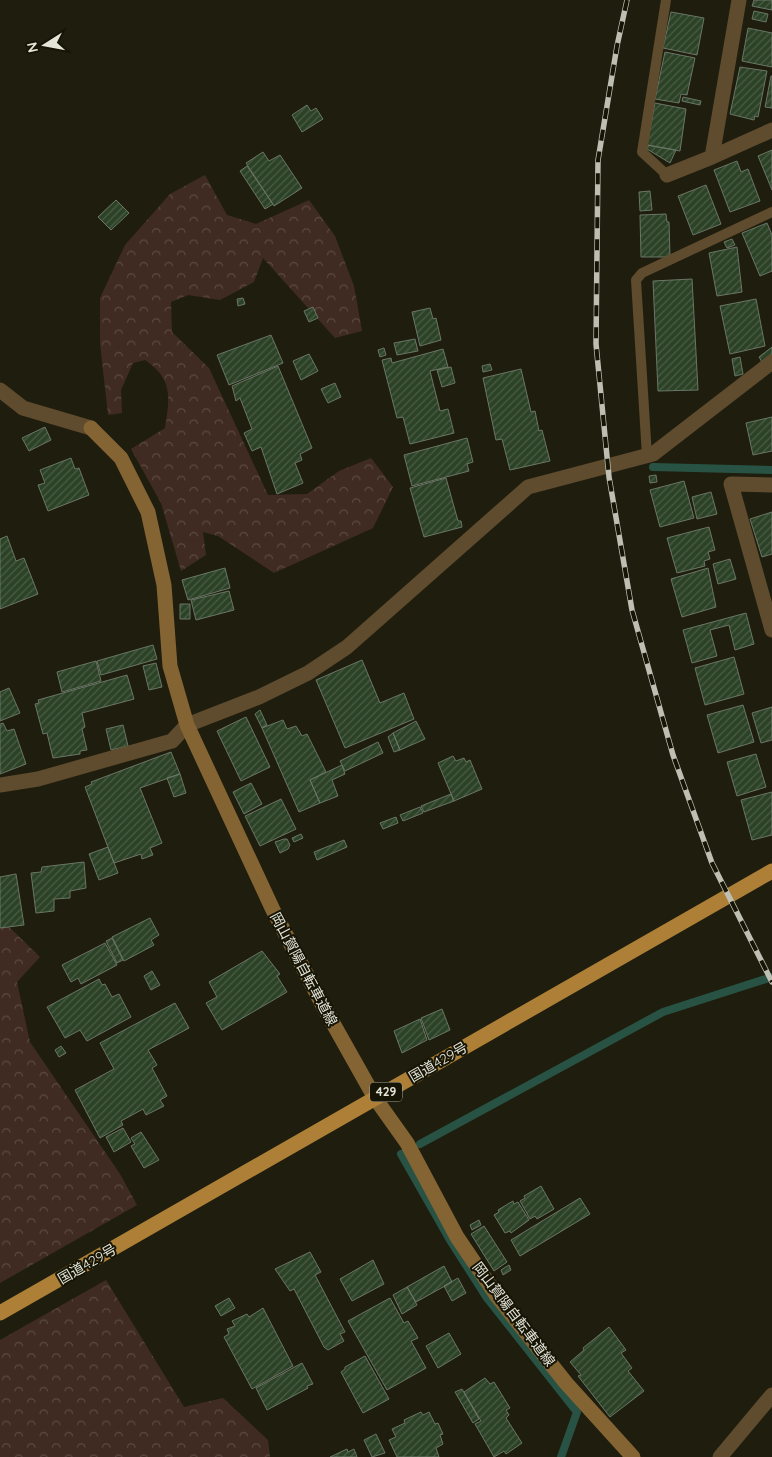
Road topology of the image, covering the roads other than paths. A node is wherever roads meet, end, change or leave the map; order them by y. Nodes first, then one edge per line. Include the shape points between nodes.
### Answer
1 (666, 0) edge
2 (739, 0) edge
3 (772, 130) edge
4 (712, 157) junction
5 (667, 175) joint
6 (772, 212) edge
7 (772, 362) edge
8 (0, 390) edge
9 (91, 428) joint
10 (647, 456) junction
11 (772, 485) edge
12 (772, 630) edge
13 (187, 725) junction
14 (0, 785) edge
15 (772, 871) edge
16 (375, 1098) junction
17 (0, 1313) edge
18 (772, 1395) edge
19 (633, 1457) edge
20 (720, 1457) edge

1 - 5 lane via 642,152
2 - 4 street
3 - 4 street
4 - 5 street
6 - 10 lane via 642,273 636,280
7 - 10 street
8 - 9 street via 23,408
9 - 13 main road, 岡山賀陽自転車道線 via 121,458 148,512 164,585 170,666
10 - 13 street via 528,487 347,647 308,673 259,697
11 - 12 street via 731,484
13 - 14 street via 172,741 38,779
13 - 16 main road, 岡山賀陽自転車道線 via 320,1002
15 - 16 highway, 国道429号 / 429
16 - 17 highway, 国道429号 / 429
16 - 19 main road, 岡山賀陽自転車道線 via 407,1143 457,1237 497,1296 566,1383
18 - 20 street

